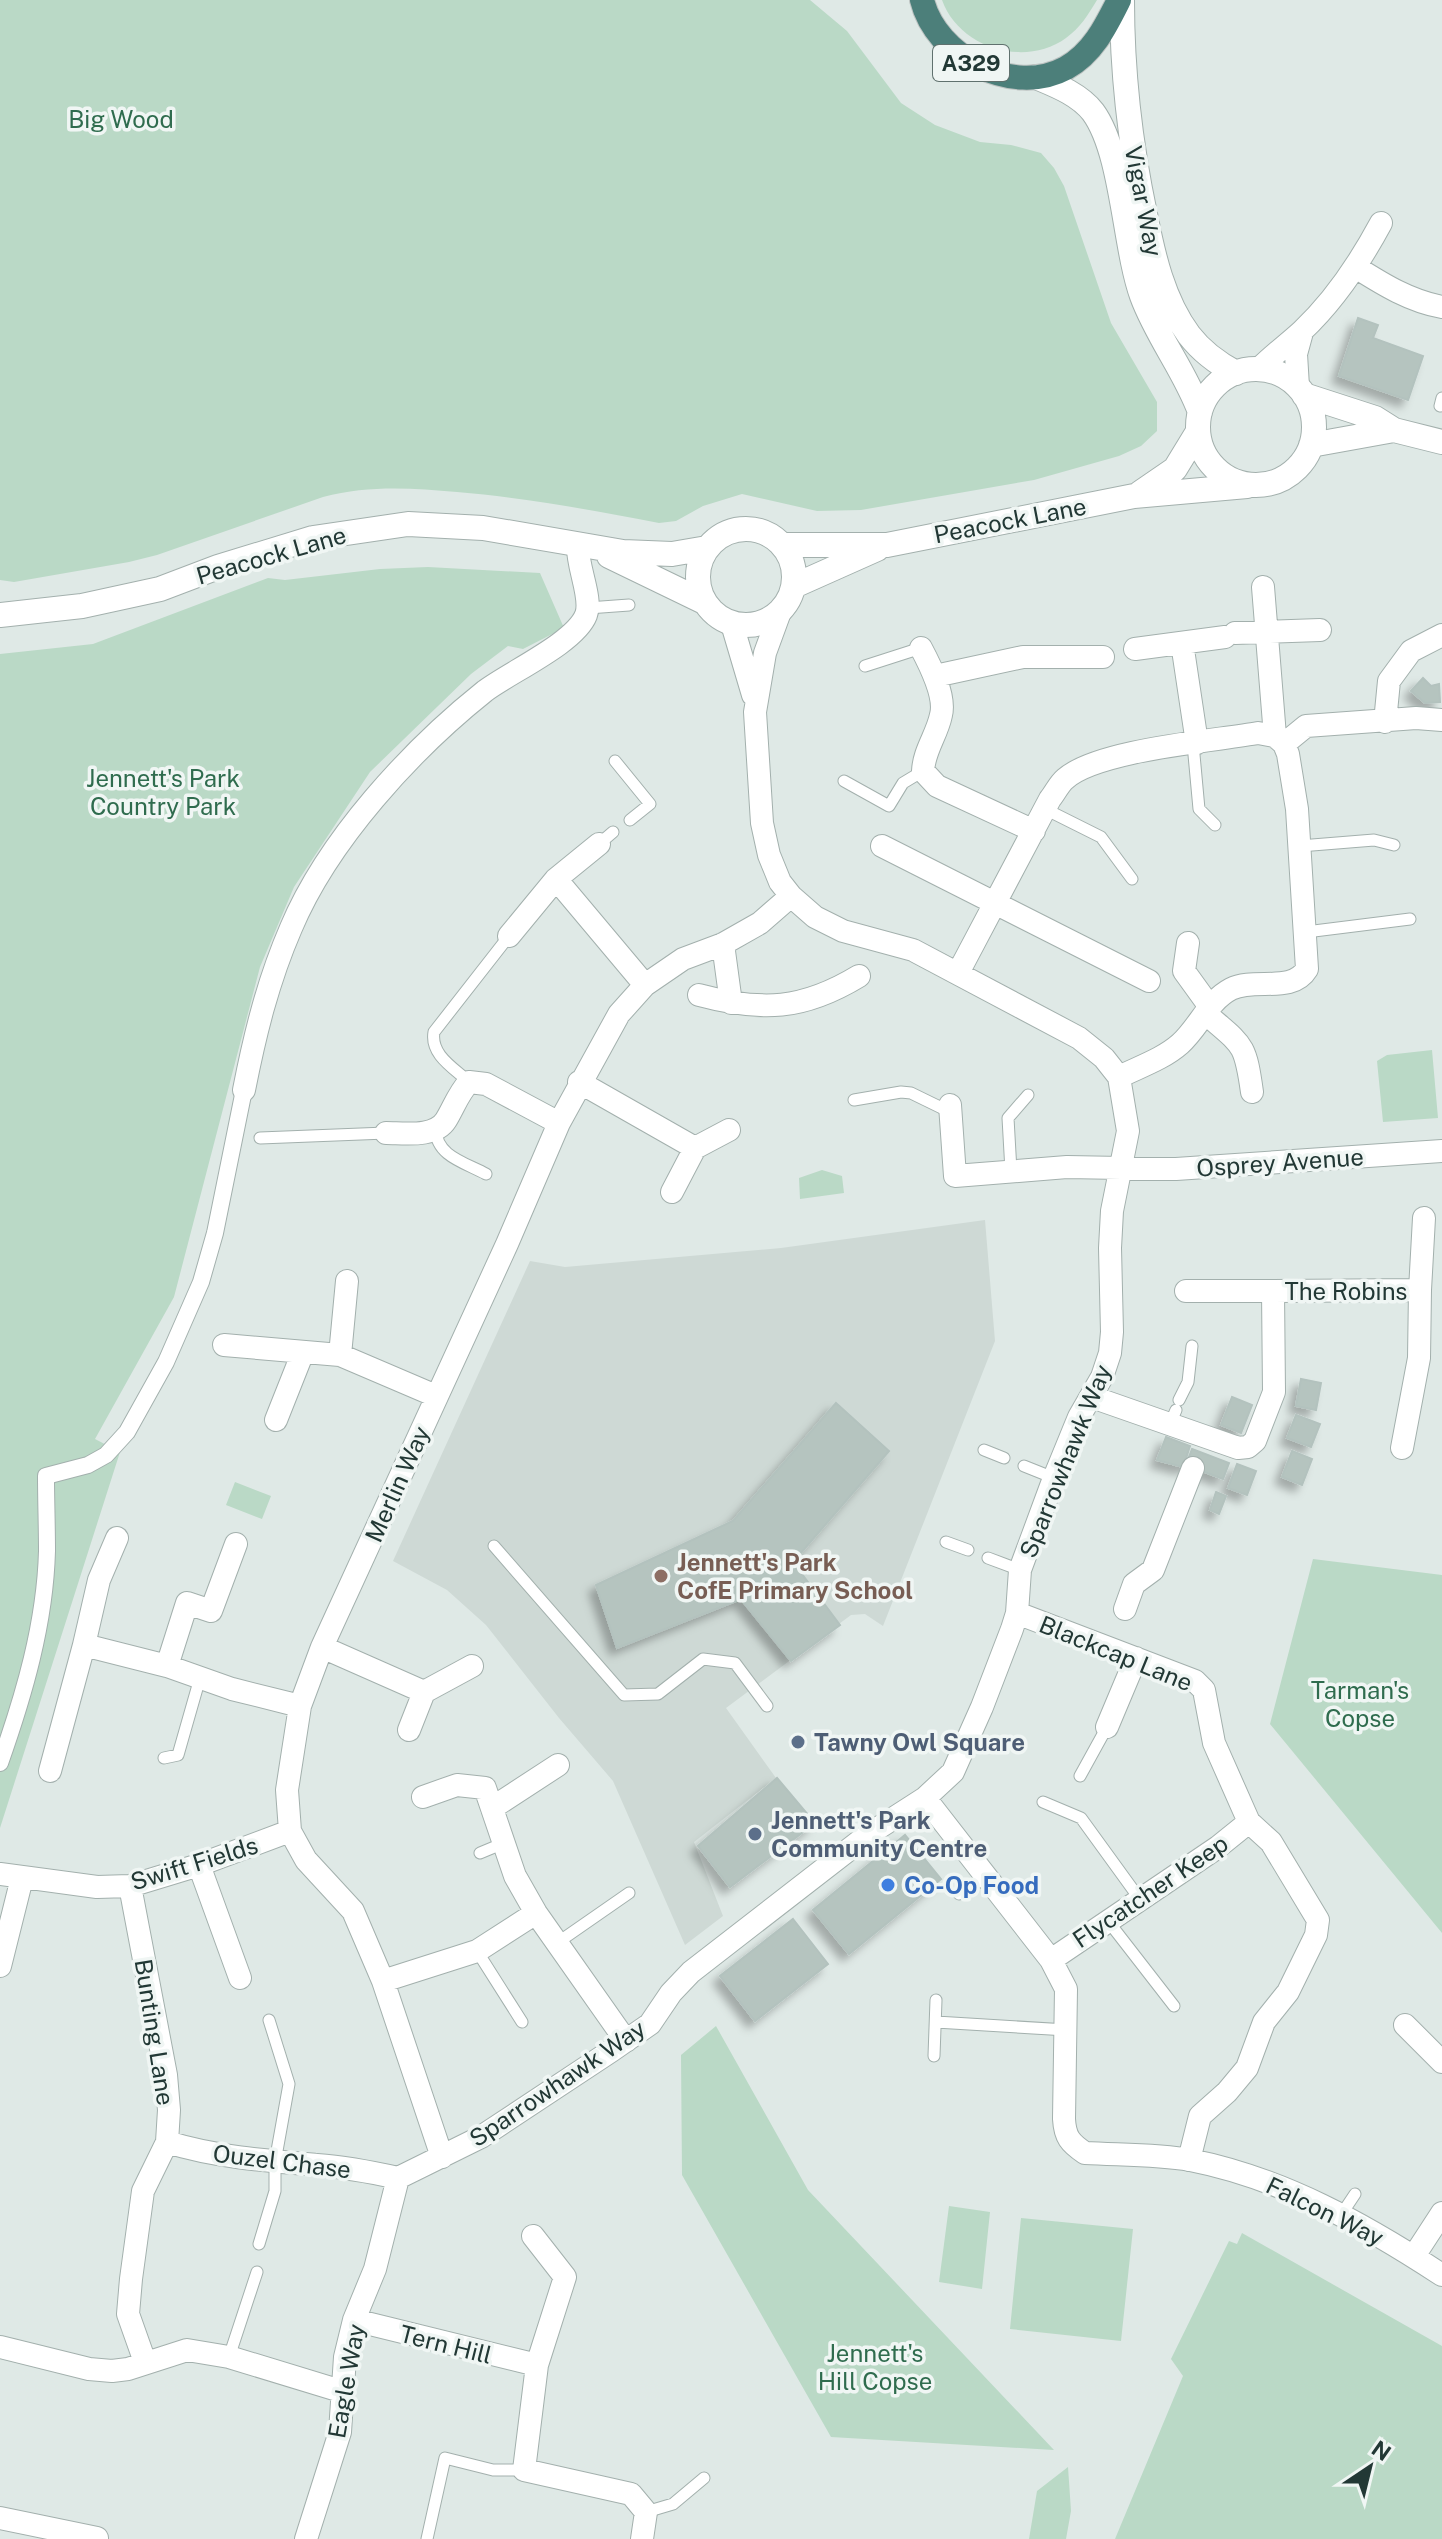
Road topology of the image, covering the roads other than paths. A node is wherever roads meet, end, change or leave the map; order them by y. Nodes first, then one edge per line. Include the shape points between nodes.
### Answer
1 (1121, 0) edge
2 (919, 5) edge
3 (1036, 77) junction
4 (1381, 223) dead end
5 (1357, 268) junction
6 (1442, 307) edge
7 (1302, 332) junction
8 (1248, 370) junction
9 (1301, 391) junction
10 (1199, 422) junction
11 (1394, 430) junction
12 (1442, 442) edge
13 (1311, 445) junction
14 (1247, 486) junction
15 (1134, 496) junction
16 (782, 545) junction
17 (887, 545) junction
18 (585, 546) junction
19 (707, 548) junction
20 (794, 586) junction
21 (1263, 587) dead end
22 (704, 602) junction
23 (629, 605) dead end
24 (588, 608) junction
25 (780, 612) junction
26 (0, 615) edge
27 (732, 624) junction
28 (1320, 630) dead end
29 (1268, 632) junction
30 (1442, 635) edge
31 (1182, 643) junction
32 (921, 648) joint
33 (1135, 649) dead end
34 (1103, 657) dead end
35 (865, 666) dead end
36 (935, 676) junction
37 (755, 701) junction
38 (1442, 720) edge
39 (1385, 722) junction
40 (1280, 740) junction
41 (1195, 744) junction
42 (615, 761) dead end
43 (923, 771) junction
44 (844, 781) dead end
45 (1045, 809) junction
46 (630, 820) dead end
47 (1215, 825) dead end
48 (1034, 831) junction
49 (606, 838) dead end
50 (1394, 845) dead end
51 (882, 846) dead end
52 (1300, 846) junction
53 (556, 879) junction
54 (1132, 879) dead end
55 (791, 896) junction
56 (995, 903) junction
57 (1410, 919) dead end
58 (1306, 932) junction
59 (509, 936) joint
60 (1188, 943) dead end
61 (723, 944) junction
62 (958, 973) junction
63 (859, 976) dead end
64 (1149, 981) dead end
65 (645, 985) junction
66 (699, 995) dead end
67 (731, 1003) junction
68 (1208, 1010) junction
69 (1119, 1077) junction
70 (469, 1082) junction
71 (579, 1082) junction
72 (244, 1090) joint
73 (1252, 1092) dead end
74 (1028, 1095) dead end
75 (854, 1100) dead end
76 (950, 1108) joint
77 (559, 1123) junction
78 (436, 1130) junction
79 (729, 1130) dead end
80 (386, 1133) joint
81 (260, 1138) dead end
82 (695, 1148) junction
83 (1442, 1151) edge
84 (1119, 1166) junction
85 (1011, 1171) junction
86 (486, 1174) dead end
87 (672, 1192) dead end
88 (1424, 1218) dead end
89 (347, 1281) dead end
90 (1420, 1290) junction
91 (1186, 1291) dead end
92 (1273, 1291) junction
93 (224, 1345) dead end
94 (1192, 1346) dead end
95 (303, 1352) junction
96 (340, 1355) junction
97 (436, 1396) junction
98 (1092, 1397) junction
99 (1175, 1411) junction
100 (276, 1420) dead end
101 (1402, 1448) dead end
102 (984, 1450) dead end
103 (1200, 1452) junction
104 (1004, 1458) dead end
105 (1024, 1466) dead end
106 (1054, 1478) junction
107 (117, 1538) dead end
108 (946, 1542) dead end
109 (236, 1544) dead end
110 (494, 1546) dead end
111 (968, 1550) dead end
112 (988, 1558) dead end
113 (1020, 1570) junction
114 (1125, 1609) dead end
115 (1017, 1613) junction
116 (92, 1647) junction
117 (322, 1647) junction
118 (1136, 1658) junction
119 (167, 1666) junction
120 (472, 1666) dead end
121 (200, 1678) junction
122 (424, 1692) junction
123 (300, 1706) junction
124 (767, 1706) dead end
125 (1107, 1727) joint
126 (409, 1730) dead end
127 (164, 1758) dead end
128 (0, 1763) edge
129 (558, 1765) dead end
130 (50, 1771) dead end
131 (1080, 1776) dead end
132 (423, 1797) dead end
133 (925, 1798) junction
134 (1043, 1802) dead end
135 (492, 1808) junction
136 (1249, 1822) junction
137 (290, 1831) junction
138 (504, 1843) junction
139 (480, 1853) dead end
140 (199, 1865) junction
141 (11, 1876) edge
142 (986, 1876) junction
143 (130, 1886) junction
144 (629, 1893) dead end
145 (959, 1894) dead end
146 (1139, 1898) junction
147 (536, 1913) junction
148 (1107, 1920) junction
149 (557, 1943) junction
150 (477, 1951) junction
151 (1051, 1960) junction
152 (0, 1966) edge
153 (240, 1978) dead end
154 (383, 1981) junction
155 (936, 2000) dead end
156 (1174, 2006) dead end
157 (269, 2020) dead end
158 (522, 2022) dead end
159 (936, 2022) junction
160 (1405, 2025) dead end
161 (1067, 2030) junction
162 (626, 2041) junction
163 (934, 2056) dead end
164 (1442, 2062) edge
165 (167, 2142) junction
166 (442, 2157) junction
167 (1189, 2160) junction
168 (275, 2162) junction
169 (398, 2178) junction
170 (1355, 2194) dead end
171 (1442, 2213) edge
172 (1341, 2215) junction
173 (533, 2236) dead end
174 (259, 2244) dead end
175 (1414, 2256) junction
176 (257, 2272) dead end
177 (1442, 2275) edge
178 (354, 2320) junction
179 (0, 2347) edge
180 (229, 2357) junction
181 (145, 2362) junction
182 (537, 2365) junction
183 (344, 2392) junction
184 (524, 2470) junction
185 (704, 2478) dead end
186 (646, 2512) junction
187 (0, 2518) edge
188 (97, 2538) edge
189 (306, 2539) edge
190 (427, 2539) edge
191 (642, 2539) edge

1 - 3 highway, A329 via 1085,55 1064,70
1 - 8 street, Vigar Way via 1129,125 1159,274 1187,333 1210,358
2 - 3 highway, A329 via 945,43 972,63 1002,74
3 - 10 street, Vigar Way via 1093,112 1114,168 1142,295 1188,381
4 - 5 street
5 - 6 street via 1409,297
5 - 7 street
7 - 8 street
7 - 9 street via 1296,354
8 - 9 street via 1282,374
8 - 10 street via 1217,385
9 - 11 street
9 - 13 street via 1314,417
10 - 14 street via 1199,446 1210,465
10 - 15 street, Peacock Lane via 1175,469
11 - 12 street
11 - 13 street
13 - 14 street via 1288,476
14 - 15 street, Peacock Lane
15 - 17 street, Peacock Lane
16 - 17 street, Peacock Lane
16 - 19 street via 757,530 743,529 717,538
16 - 20 street via 790,557
17 - 20 street, Peacock Lane
18 - 19 street, Peacock Lane via 672,554
18 - 22 street, Peacock Lane
18 - 24 street via 577,556
18 - 26 street, Peacock Lane via 483,528 408,524 274,549 160,589 82,606
19 - 22 street via 697,574
20 - 25 street
21 - 29 street
22 - 27 street
23 - 24 lane
24 - 72 street via 575,631 487,689 369,803 306,896 274,969
25 - 27 street via 758,625
25 - 37 street
27 - 37 street
28 - 29 street
29 - 31 street
29 - 40 street
30 - 39 street via 1411,651 1389,681
31 - 33 street
31 - 41 street
32 - 35 lane
32 - 36 street
34 - 36 street via 1023,657
36 - 43 street via 943,713
37 - 55 street via 762,823 769,855
38 - 39 street
39 - 40 street via 1306,726
40 - 41 street via 1258,733
40 - 52 street via 1291,768
41 - 45 street via 1084,766 1063,780
41 - 47 lane via 1199,809
42 - 46 lane via 650,804
43 - 44 lane via 903,783 889,806
43 - 48 street via 937,786
45 - 48 street
45 - 54 lane via 1101,837
48 - 56 street
49 - 53 street
50 - 52 lane via 1374,840
51 - 56 street
52 - 58 street
53 - 59 street
53 - 65 street
55 - 61 street, Merlin Way via 760,923
55 - 62 street via 815,917 843,931 913,950
56 - 62 street
56 - 64 street
57 - 58 lane
58 - 68 street via 1307,969 1301,978 1242,985
59 - 70 lane via 434,1032 436,1051
60 - 68 street via 1184,971
61 - 65 street, Merlin Way via 683,959
61 - 67 street
62 - 69 street via 1079,1038
63 - 67 street via 829,994 787,1006
65 - 71 street, Merlin Way via 619,1014
66 - 67 street
68 - 69 street via 1172,1050
68 - 73 street via 1242,1045
69 - 84 street, Sparrowhawk Way via 1128,1131
70 - 77 street via 486,1084
70 - 78 street
71 - 77 street, Merlin Way
71 - 82 street
72 - 128 street via 201,1282 166,1362 127,1432 106,1455 46,1476 47,1553 39,1619 21,1704
74 - 85 lane via 1008,1118
75 - 76 lane via 901,1092
76 - 85 street, Osprey Avenue via 955,1176
77 - 97 street, Merlin Way
78 - 80 street
78 - 86 lane via 436,1141 445,1153
79 - 82 street
80 - 81 lane
82 - 87 street
83 - 84 street, Osprey Avenue via 1176,1169
84 - 85 street, Osprey Avenue
84 - 98 street, Sparrowhawk Way via 1110,1248 1112,1332
88 - 90 street, The Robins
89 - 96 street
90 - 92 street, The Robins
90 - 101 street, The Robins via 1419,1358
91 - 92 street, The Robins
92 - 103 street, The Robins via 1274,1392 1255,1441 1248,1447
93 - 95 street
94 - 99 lane via 1188,1382
95 - 96 street
95 - 100 street
96 - 97 street
97 - 117 street, Merlin Way
98 - 99 street, The Robins
98 - 106 street, Sparrowhawk Way
99 - 103 street, The Robins
102 - 104 lane
103 - 114 street via 1153,1570 1134,1584
105 - 106 lane
106 - 113 street, Sparrowhawk Way
107 - 116 street via 99,1580
108 - 111 lane
109 - 119 street via 211,1611 187,1603
110 - 124 lane via 624,1695 658,1694 703,1659 735,1663
112 - 113 lane
113 - 115 street, Sparrowhawk Way
115 - 118 street, Blackcap Lane
115 - 133 street, Sparrowhawk Way via 953,1772
116 - 119 street
116 - 130 street
117 - 122 street
117 - 123 street, Merlin Way
118 - 125 street
118 - 136 street, Blackcap Lane via 1195,1681 1204,1690 1214,1743
119 - 121 street
120 - 122 street
121 - 123 street
121 - 127 lane via 178,1755
122 - 126 street
123 - 137 street, Merlin Way via 287,1790
125 - 131 lane
129 - 135 street
132 - 135 street via 457,1785 485,1788
133 - 142 street, Falcon Way
133 - 162 street, Sparrowhawk Way via 869,1834 691,1972 650,2024
134 - 146 lane via 1081,1818
135 - 138 street
136 - 146 street, Flycatcher Keep
136 - 167 street, Blackcap Lane via 1271,1842 1318,1920 1316,1935 1288,1992 1264,2022 1247,2068 1200,2116
137 - 140 street, Swift Fields
137 - 154 street, Merlin Way via 306,1860 353,1911
138 - 139 lane
138 - 147 street
140 - 143 street, Swift Fields
140 - 153 street
141 - 143 street, Swift Fields
141 - 152 street
142 - 145 lane
142 - 151 street, Falcon Way
143 - 165 street, Bunting Lane via 166,2075
144 - 149 lane
146 - 148 street, Flycatcher Keep
147 - 149 street
147 - 150 street
148 - 151 street, Flycatcher Keep
148 - 156 lane
149 - 162 street
150 - 154 street
150 - 158 lane
151 - 161 street, Falcon Way via 1066,1989
154 - 166 street, Merlin Way
155 - 159 lane
157 - 168 lane via 289,2084
159 - 161 lane
159 - 163 lane
160 - 164 street
161 - 167 street, Falcon Way via 1065,2136 1085,2153
162 - 166 street, Sparrowhawk Way
165 - 168 street, Ouzel Chase
165 - 181 street, Bunting Lane via 143,2191 131,2279 128,2314
166 - 169 street, Sparrowhawk Way
167 - 172 street, Falcon Way via 1291,2190
168 - 169 street, Ouzel Chase
168 - 174 lane via 275,2191
169 - 178 street, Eagle Way via 375,2269
170 - 172 lane
171 - 175 street
172 - 175 street, Falcon Way
173 - 182 street via 565,2277
175 - 177 street, Falcon Way
176 - 180 lane
178 - 182 street, Tern Hill
178 - 183 street, Eagle Way
179 - 181 street via 89,2369 112,2371
180 - 181 street via 187,2350
180 - 183 street
182 - 184 street
183 - 189 street, Eagle Way via 340,2432
184 - 186 street via 631,2494
184 - 190 lane via 493,2470 445,2458
185 - 186 lane via 673,2504
186 - 191 street
187 - 188 street

